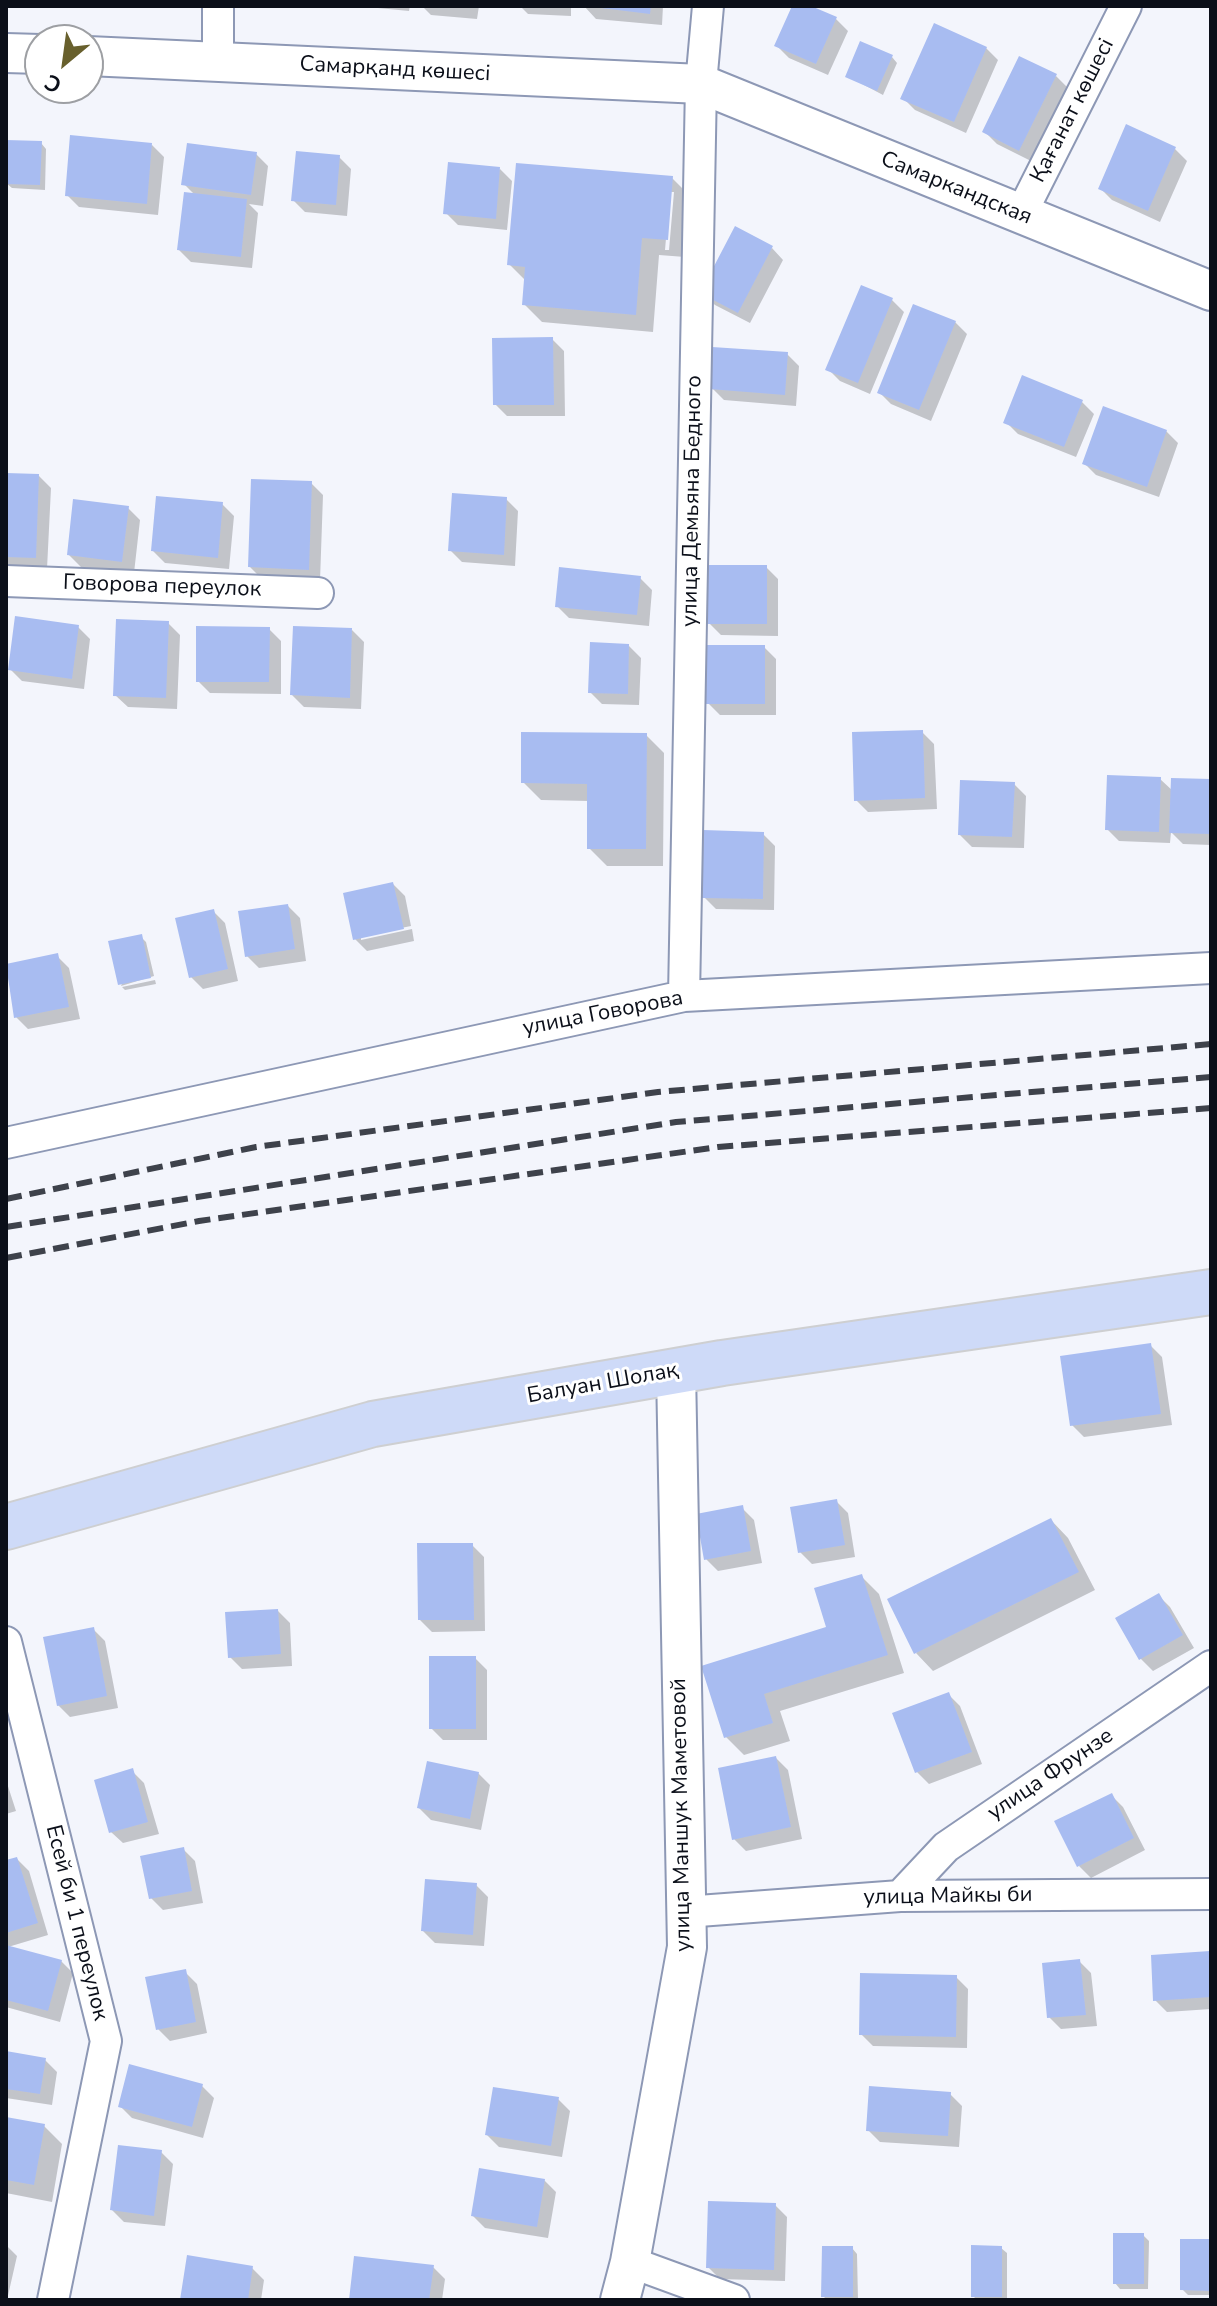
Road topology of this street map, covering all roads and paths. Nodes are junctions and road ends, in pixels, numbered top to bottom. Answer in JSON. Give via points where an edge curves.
{"nodes":[{"id":1,"x":218,"y":6,"type":"edge"},
{"id":2,"x":708,"y":6,"type":"edge"},
{"id":3,"x":1126,"y":6,"type":"edge"},
{"id":4,"x":104,"y":57,"type":"edge"},
{"id":5,"x":218,"y":62,"type":"junction"},
{"id":6,"x":701,"y":84,"type":"junction"},
{"id":7,"x":1020,"y":216,"type":"junction"},
{"id":8,"x":1211,"y":291,"type":"edge"},
{"id":9,"x":6,"y":581,"type":"edge"},
{"id":10,"x":318,"y":593,"type":"dead end"},
{"id":11,"x":1211,"y":968,"type":"edge"},
{"id":12,"x":684,"y":996,"type":"junction"},
{"id":13,"x":6,"y":1143,"type":"edge"},
{"id":14,"x":1211,"y":1292,"type":"edge"},
{"id":15,"x":676,"y":1371,"type":"junction"},
{"id":16,"x":6,"y":1527,"type":"edge"},
{"id":17,"x":6,"y":1642,"type":"edge"},
{"id":18,"x":1211,"y":1666,"type":"edge"},
{"id":19,"x":1211,"y":1894,"type":"edge"},
{"id":20,"x":900,"y":1896,"type":"junction"},
{"id":21,"x":685,"y":1912,"type":"junction"},
{"id":22,"x":630,"y":2262,"type":"junction"},
{"id":23,"x":53,"y":2300,"type":"edge"},
{"id":24,"x":620,"y":2300,"type":"edge"},
{"id":25,"x":734,"y":2300,"type":"edge"}],
"edges":[{"from":1,"to":5,"type":"street"},
{"from":2,"to":6,"type":"street","name":"улица Демьяна Бедного"},
{"from":3,"to":7,"type":"street","name":"Қағанат көшесі"},
{"from":4,"to":5,"type":"street","name":"Самарқанд көшесі"},
{"from":5,"to":6,"type":"street","name":"Самарқанд көшесі"},
{"from":6,"to":7,"type":"street","name":"Самаркандская"},
{"from":6,"to":12,"type":"street","name":"улица Демьяна Бедного"},
{"from":7,"to":8,"type":"street","name":"Самаркандская"},
{"from":9,"to":10,"type":"street","name":"Говорова переулок"},
{"from":11,"to":12,"type":"street","name":"улица Говорова"},
{"from":12,"to":13,"type":"street","name":"улица Говорова"},
{"from":14,"to":15,"type":"main road","name":"Балуан Шолақ"},
{"from":15,"to":16,"type":"main road","name":"Балуан Шолақ","via":[[373,1424]]},
{"from":15,"to":21,"type":"street","name":"улица Маншук Маметовой"},
{"from":17,"to":23,"type":"street","name":"Есей би 1 переулок","via":[[106,2041]]},
{"from":18,"to":20,"type":"street","name":"улица Фрунзе","via":[[946,1847]]},
{"from":19,"to":20,"type":"street","name":"улица Майкы би"},
{"from":20,"to":21,"type":"street","name":"улица Майкы би"},
{"from":21,"to":22,"type":"street","name":"улица Маншук Маметовой","via":[[687,1947]]},
{"from":22,"to":24,"type":"street","name":"улица Маншук Маметовой"},
{"from":22,"to":25,"type":"street"}]}
